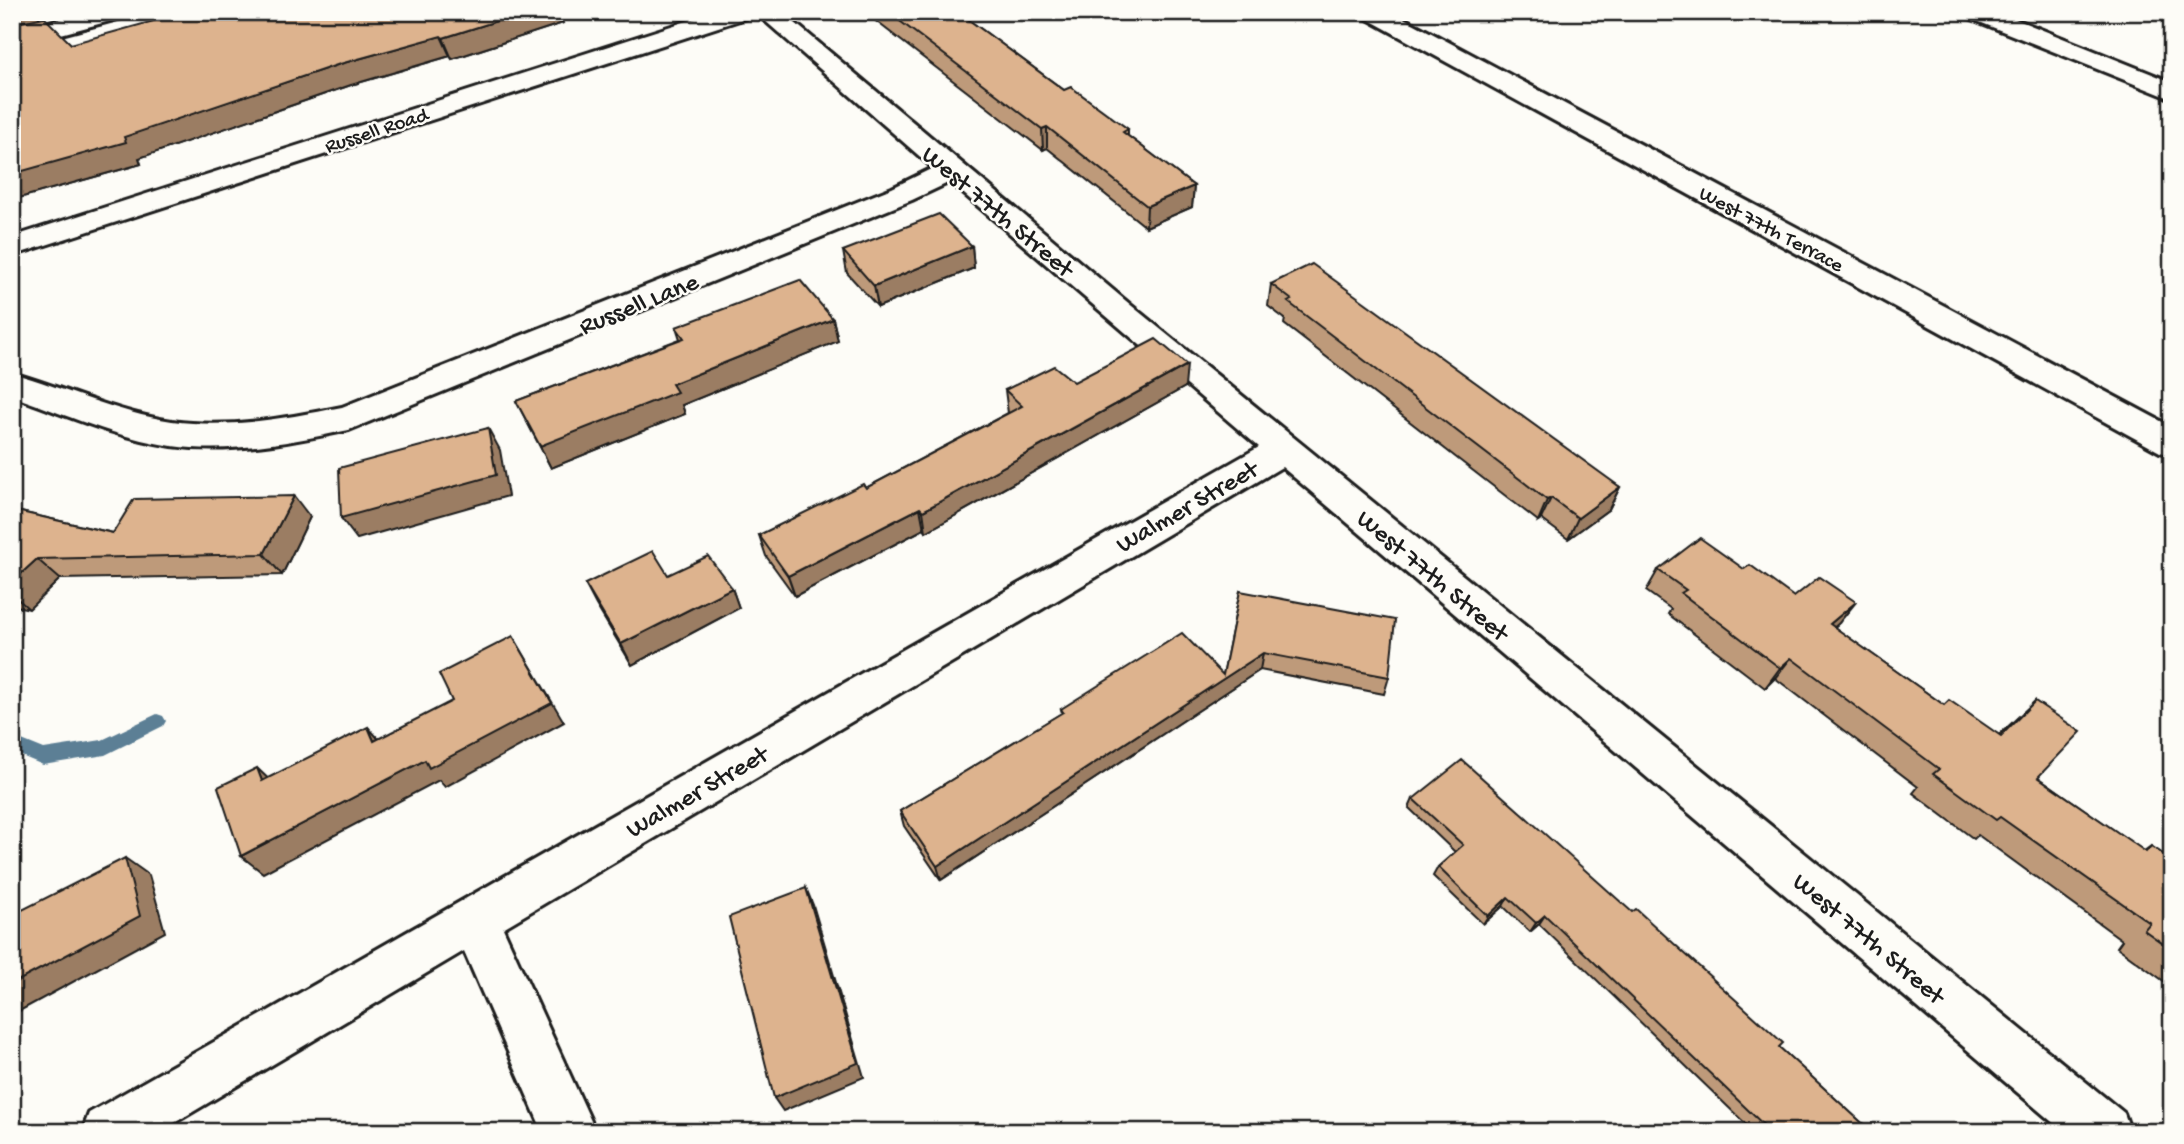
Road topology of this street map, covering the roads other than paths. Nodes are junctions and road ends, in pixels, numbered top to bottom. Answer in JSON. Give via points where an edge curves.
{"nodes":[{"id":1,"x":117,"y":12,"type":"edge"},
{"id":2,"x":740,"y":12,"type":"edge"},
{"id":3,"x":768,"y":12,"type":"edge"},
{"id":4,"x":1373,"y":12,"type":"edge"},
{"id":5,"x":1976,"y":12,"type":"edge"},
{"id":6,"x":12,"y":40,"type":"edge"},
{"id":7,"x":2172,"y":91,"type":"edge"},
{"id":8,"x":952,"y":170,"type":"junction"},
{"id":9,"x":12,"y":247,"type":"edge"},
{"id":10,"x":12,"y":384,"type":"edge"},
{"id":11,"x":2172,"y":443,"type":"edge"},
{"id":12,"x":1284,"y":449,"type":"junction"},
{"id":13,"x":474,"y":919,"type":"junction"},
{"id":14,"x":108,"y":1132,"type":"edge"},
{"id":15,"x":570,"y":1132,"type":"edge"},
{"id":16,"x":2105,"y":1132,"type":"edge"}],
"edges":[{"from":1,"to":6,"type":"street"},
{"from":2,"to":9,"type":"street","name":"Russell Road"},
{"from":3,"to":8,"type":"street","name":"West 77th Street"},
{"from":4,"to":11,"type":"street","name":"West 77th Terrace"},
{"from":5,"to":7,"type":"street"},
{"from":8,"to":10,"type":"street","name":"Russell Lane","via":[[349,418],[281,432],[204,436],[148,429]]},
{"from":8,"to":12,"type":"street","name":"West 77th Street"},
{"from":12,"to":13,"type":"street","name":"Walmer Street"},
{"from":12,"to":16,"type":"street","name":"West 77th Street"},
{"from":13,"to":14,"type":"street","name":"Walmer Street"},
{"from":13,"to":15,"type":"street"}]}
